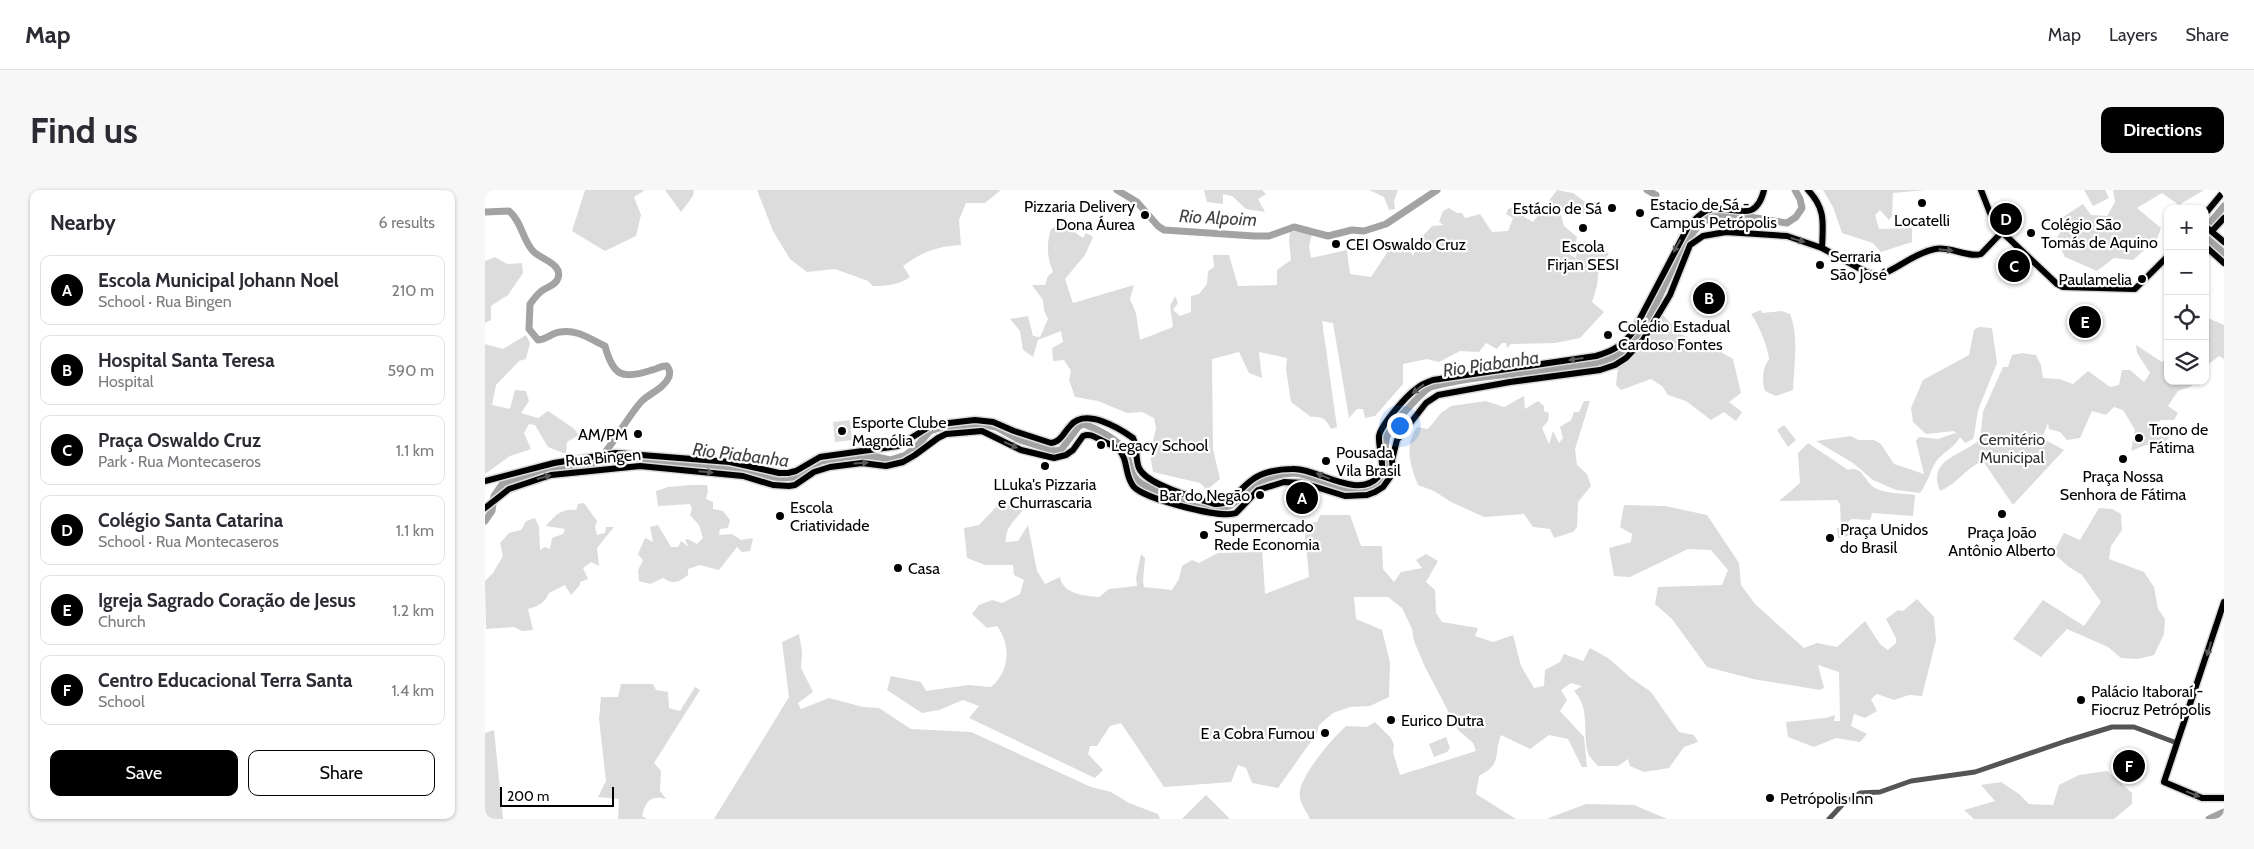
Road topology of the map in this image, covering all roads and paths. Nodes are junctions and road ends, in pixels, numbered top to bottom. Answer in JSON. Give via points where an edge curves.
{"nodes":[{"id":1,"x":1764,"y":190,"type":"edge"},
{"id":2,"x":1808,"y":190,"type":"edge"},
{"id":3,"x":1981,"y":190,"type":"edge"},
{"id":4,"x":2224,"y":191,"type":"edge"},
{"id":5,"x":2209,"y":209,"type":"edge"},
{"id":6,"x":2224,"y":218,"type":"edge"},
{"id":7,"x":2209,"y":229,"type":"edge"},
{"id":8,"x":2212,"y":231,"type":"junction"},
{"id":9,"x":2002,"y":232,"type":"junction"},
{"id":10,"x":2224,"y":242,"type":"edge"},
{"id":11,"x":1822,"y":248,"type":"junction"},
{"id":12,"x":2209,"y":250,"type":"edge"},
{"id":13,"x":2164,"y":260,"type":"edge"},
{"id":14,"x":2224,"y":263,"type":"edge"},
{"id":15,"x":664,"y":456,"type":"junction"},
{"id":16,"x":1392,"y":460,"type":"junction"},
{"id":17,"x":1381,"y":462,"type":"junction"},
{"id":18,"x":664,"y":468,"type":"junction"},
{"id":19,"x":1139,"y":468,"type":"junction"},
{"id":20,"x":1126,"y":469,"type":"junction"},
{"id":21,"x":485,"y":481,"type":"edge"},
{"id":22,"x":487,"y":506,"type":"edge"},
{"id":23,"x":2224,"y":602,"type":"edge"},
{"id":24,"x":2177,"y":743,"type":"junction"},
{"id":25,"x":2224,"y":798,"type":"edge"},
{"id":26,"x":1829,"y":819,"type":"edge"}],
"edges":[{"from":1,"to":17,"type":"main road","one_way":true,"via":[[1757,207],[1751,211],[1708,210],[1689,225],[1625,343],[1596,356],[1479,372],[1424,384],[1415,389],[1381,431]]},
{"from":2,"to":11,"type":"main road","via":[[1820,207]]},
{"from":3,"to":9,"type":"main road"},
{"from":4,"to":5,"type":"main road"},
{"from":6,"to":8,"type":"main road"},
{"from":7,"to":8,"type":"main road"},
{"from":8,"to":10,"type":"main road"},
{"from":11,"to":9,"type":"main road","one_way":true,"via":[[1878,276],[1934,249],[1976,256]]},
{"from":9,"to":13,"type":"main road","via":[[2063,287],[2135,289]]},
{"from":16,"to":11,"type":"main road","name":"Rua Bingen","one_way":true,"via":[[1397,440],[1426,404],[1438,396],[1600,370],[1626,358],[1643,340],[1664,306],[1690,245],[1698,238],[1715,232],[1769,234]]},
{"from":12,"to":14,"type":"main road"},
{"from":15,"to":18,"type":"main road"},
{"from":15,"to":19,"type":"main road","name":"Rua Bingen","via":[[730,462],[788,473],[820,457],[898,446],[932,425],[986,420],[1051,443],[1057,442],[1075,421],[1086,418],[1133,438]]},
{"from":15,"to":21,"type":"main road","name":"Rua Bingen","via":[[603,455],[554,463]]},
{"from":16,"to":17,"type":"main road"},
{"from":16,"to":20,"type":"main road","name":"Rua Bingen","via":[[1393,473],[1375,492],[1345,496],[1303,483],[1284,482],[1259,490],[1236,513],[1227,515],[1147,495],[1135,489]]},
{"from":17,"to":19,"type":"main road","one_way":true,"via":[[1377,478],[1362,484],[1341,483],[1298,468],[1262,474],[1220,504],[1151,480]]},
{"from":18,"to":20,"type":"main road","name":"Rua Bingen","one_way":true,"via":[[736,475],[789,486],[829,467],[893,464],[915,455],[941,435],[982,431],[1021,450],[1054,458],[1066,456],[1083,436],[1090,434],[1119,451]]},
{"from":22,"to":18,"type":"main road","name":"Rua Bingen","one_way":true,"via":[[527,481],[551,475],[631,466]]},
{"from":19,"to":20,"type":"main road"},
{"from":23,"to":24,"type":"main road","one_way":true},
{"from":24,"to":25,"type":"main road","one_way":true,"via":[[2164,782],[2202,798]]},
{"from":24,"to":26,"type":"street","via":[[2134,727],[2112,727],[1975,772],[1911,781],[1880,792],[1860,793]]}]}
